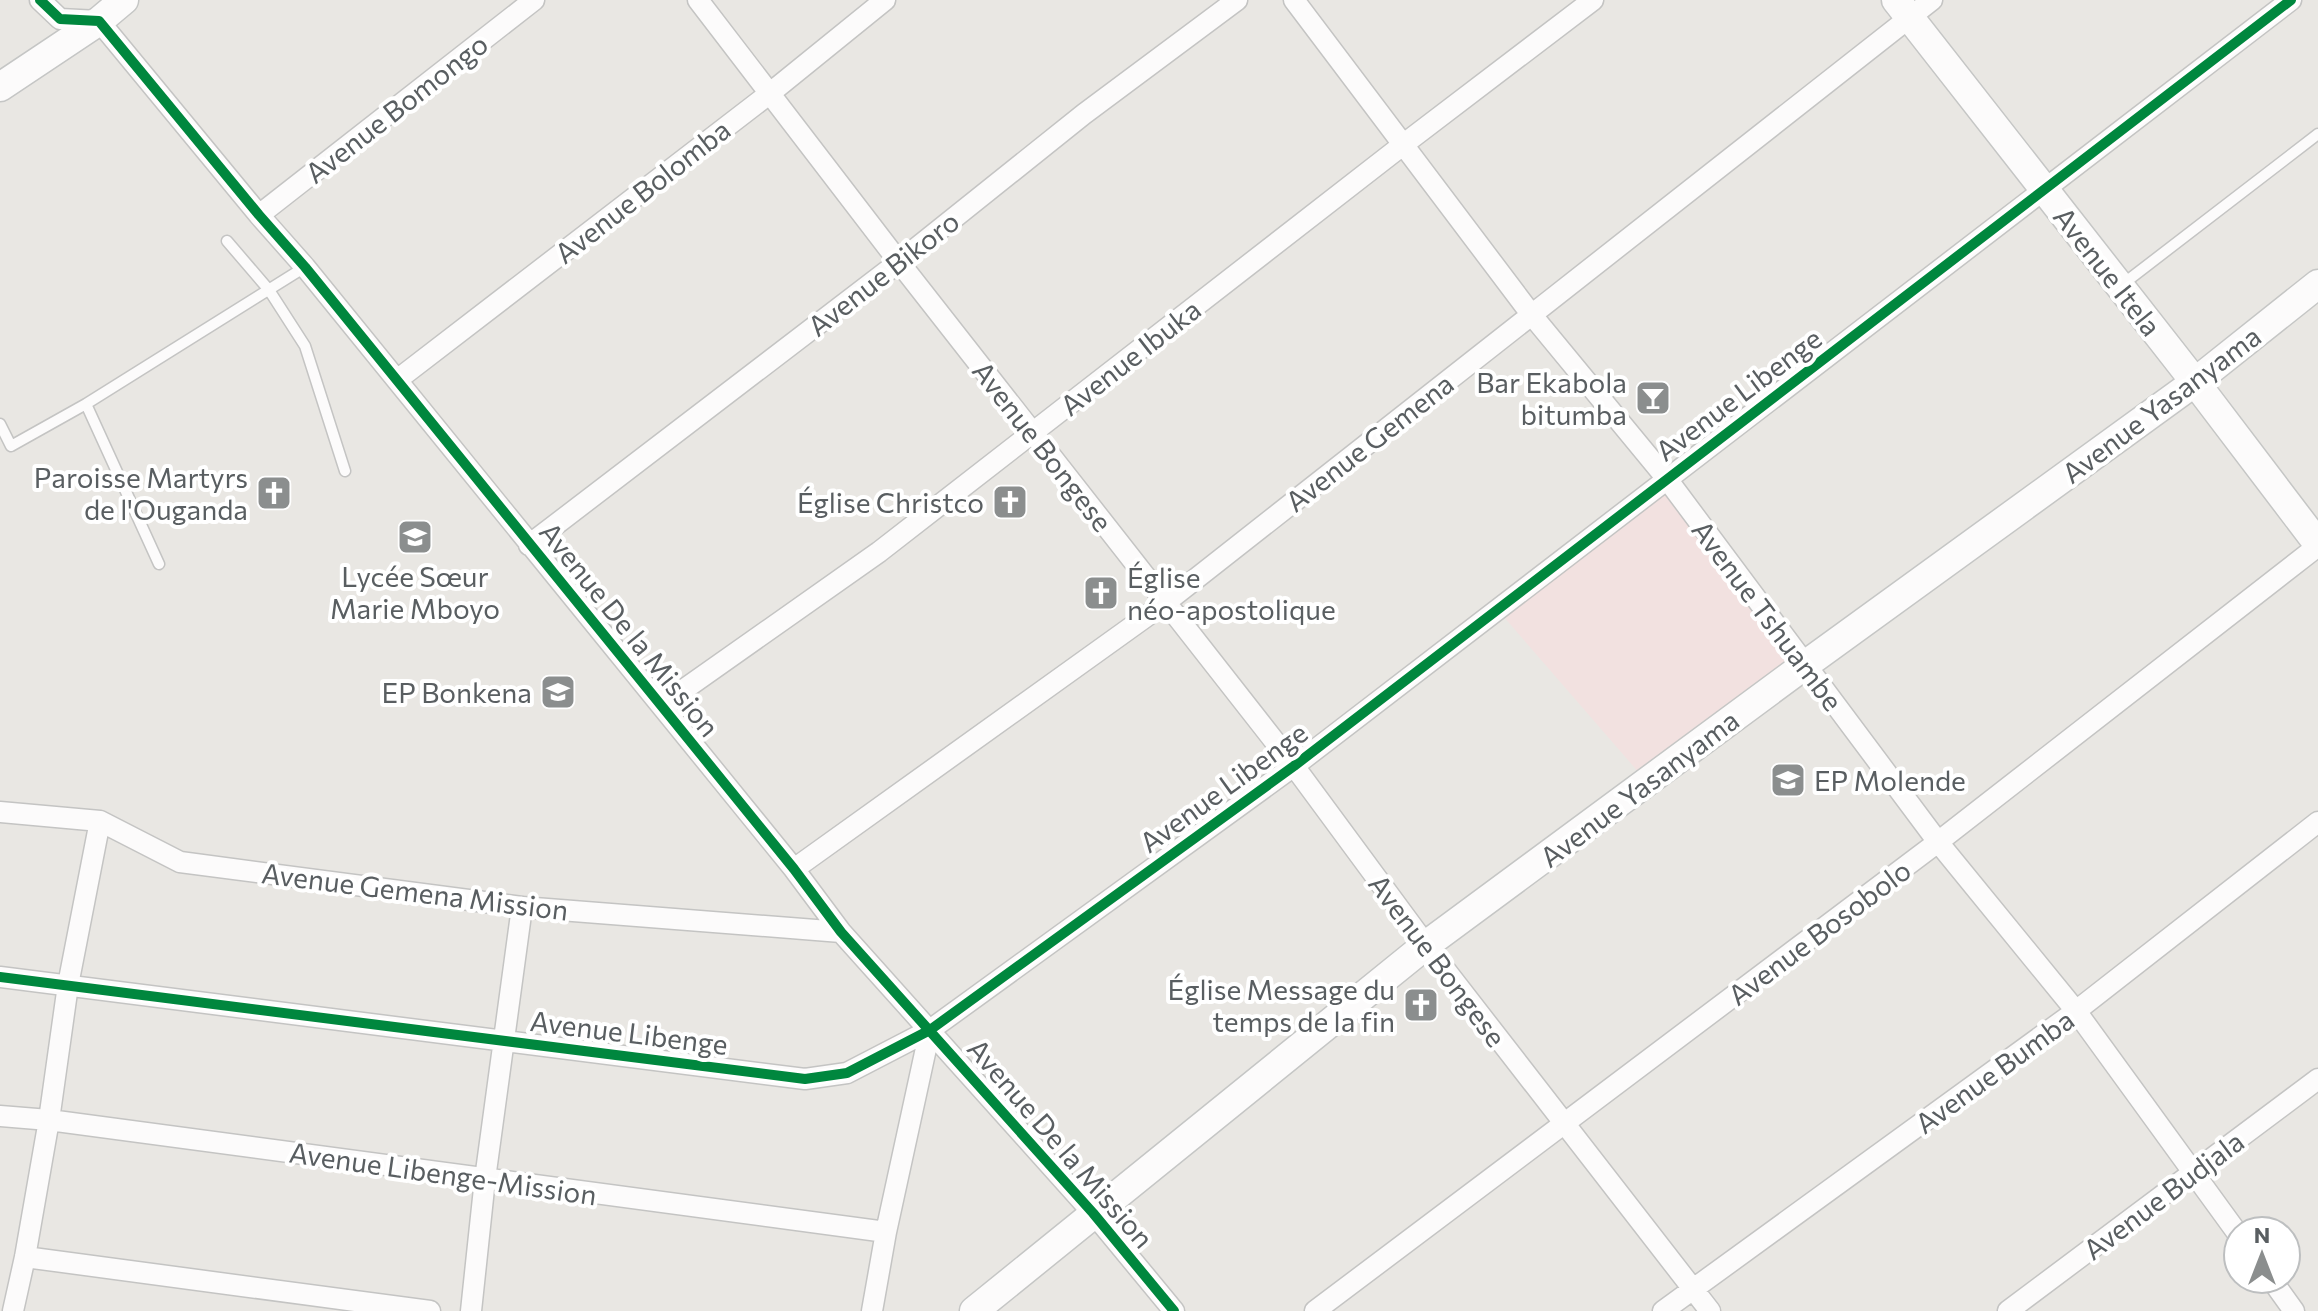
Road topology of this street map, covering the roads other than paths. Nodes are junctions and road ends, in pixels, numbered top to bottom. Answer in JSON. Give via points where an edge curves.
{"nodes":[{"id":1,"x":40,"y":0,"type":"edge"},
{"id":2,"x":124,"y":0,"type":"edge"},
{"id":3,"x":534,"y":0,"type":"edge"},
{"id":4,"x":698,"y":0,"type":"edge"},
{"id":5,"x":885,"y":0,"type":"edge"},
{"id":6,"x":1237,"y":0,"type":"edge"},
{"id":7,"x":1294,"y":0,"type":"edge"},
{"id":8,"x":1593,"y":0,"type":"edge"},
{"id":9,"x":1932,"y":0,"type":"edge"},
{"id":10,"x":2291,"y":0,"type":"edge"},
{"id":11,"x":1903,"y":9,"type":"edge"},
{"id":12,"x":99,"y":21,"type":"junction"},
{"id":13,"x":0,"y":87,"type":"edge"},
{"id":14,"x":769,"y":94,"type":"junction"},
{"id":15,"x":2318,"y":134,"type":"edge"},
{"id":16,"x":1404,"y":144,"type":"junction"},
{"id":17,"x":2045,"y":190,"type":"junction"},
{"id":18,"x":259,"y":215,"type":"junction"},
{"id":19,"x":227,"y":241,"type":"dead end"},
{"id":20,"x":899,"y":262,"type":"junction"},
{"id":21,"x":305,"y":267,"type":"junction"},
{"id":22,"x":2318,"y":284,"type":"edge"},
{"id":23,"x":2120,"y":286,"type":"junction"},
{"id":24,"x":269,"y":290,"type":"junction"},
{"id":25,"x":1531,"y":314,"type":"junction"},
{"id":26,"x":397,"y":380,"type":"junction"},
{"id":27,"x":2195,"y":382,"type":"junction"},
{"id":28,"x":86,"y":404,"type":"junction"},
{"id":29,"x":0,"y":424,"type":"edge"},
{"id":30,"x":1033,"y":432,"type":"junction"},
{"id":31,"x":345,"y":471,"type":"dead end"},
{"id":32,"x":1667,"y":479,"type":"junction"},
{"id":33,"x":529,"y":545,"type":"junction"},
{"id":34,"x":2318,"y":545,"type":"edge"},
{"id":35,"x":159,"y":564,"type":"dead end"},
{"id":36,"x":1165,"y":603,"type":"junction"},
{"id":37,"x":1805,"y":665,"type":"junction"},
{"id":38,"x":662,"y":705,"type":"junction"},
{"id":39,"x":1294,"y":766,"type":"junction"},
{"id":40,"x":0,"y":812,"type":"edge"},
{"id":41,"x":100,"y":821,"type":"junction"},
{"id":42,"x":2318,"y":822,"type":"edge"},
{"id":43,"x":1938,"y":842,"type":"junction"},
{"id":44,"x":794,"y":869,"type":"junction"},
{"id":45,"x":522,"y":907,"type":"junction"},
{"id":46,"x":841,"y":932,"type":"junction"},
{"id":47,"x":1426,"y":945,"type":"junction"},
{"id":48,"x":0,"y":977,"type":"edge"},
{"id":49,"x":68,"y":985,"type":"junction"},
{"id":50,"x":2076,"y":1011,"type":"junction"},
{"id":51,"x":930,"y":1030,"type":"junction"},
{"id":52,"x":503,"y":1040,"type":"junction"},
{"id":53,"x":2318,"y":1079,"type":"edge"},
{"id":54,"x":0,"y":1116,"type":"edge"},
{"id":55,"x":49,"y":1120,"type":"junction"},
{"id":56,"x":1564,"y":1125,"type":"junction"},
{"id":57,"x":2193,"y":1173,"type":"junction"},
{"id":58,"x":485,"y":1179,"type":"junction"},
{"id":59,"x":1093,"y":1213,"type":"junction"},
{"id":60,"x":2224,"y":1215,"type":"edge"},
{"id":61,"x":886,"y":1232,"type":"junction"},
{"id":62,"x":25,"y":1257,"type":"junction"},
{"id":63,"x":1693,"y":1289,"type":"junction"},
{"id":64,"x":13,"y":1311,"type":"edge"},
{"id":65,"x":430,"y":1311,"type":"edge"},
{"id":66,"x":471,"y":1311,"type":"edge"},
{"id":67,"x":872,"y":1311,"type":"edge"},
{"id":68,"x":974,"y":1311,"type":"edge"},
{"id":69,"x":1174,"y":1311,"type":"edge"},
{"id":70,"x":1315,"y":1311,"type":"edge"},
{"id":71,"x":1663,"y":1311,"type":"edge"},
{"id":72,"x":1710,"y":1311,"type":"edge"},
{"id":73,"x":2008,"y":1311,"type":"edge"}],
"edges":[{"from":1,"to":12,"type":"street","via":[[60,19]]},
{"from":2,"to":12,"type":"street"},
{"from":3,"to":18,"type":"street","name":"Avenue Bomongo"},
{"from":4,"to":14,"type":"street","name":"Avenue Bongese"},
{"from":5,"to":14,"type":"street","name":"Avenue Bolomba"},
{"from":6,"to":20,"type":"street","name":"Avenue Bikoro"},
{"from":7,"to":16,"type":"street","name":"Avenue Tshuambe"},
{"from":8,"to":16,"type":"street","name":"Avenue Ibuka"},
{"from":9,"to":11,"type":"street","name":"Avenue Gemena"},
{"from":10,"to":17,"type":"street","name":"Avenue Libenge"},
{"from":11,"to":17,"type":"street","name":"Avenue Itela"},
{"from":11,"to":25,"type":"street","name":"Avenue Gemena"},
{"from":12,"to":13,"type":"street"},
{"from":12,"to":18,"type":"street","name":"Avenue De la Mission"},
{"from":14,"to":20,"type":"street","name":"Avenue Bongese"},
{"from":14,"to":26,"type":"street","name":"Avenue Bolomba"},
{"from":15,"to":23,"type":"lane"},
{"from":16,"to":25,"type":"street","name":"Avenue Tshuambe"},
{"from":16,"to":30,"type":"street","name":"Avenue Ibuka"},
{"from":17,"to":23,"type":"street","name":"Avenue Itela"},
{"from":17,"to":32,"type":"street","name":"Avenue Libenge"},
{"from":18,"to":21,"type":"street","name":"Avenue De la Mission"},
{"from":19,"to":24,"type":"lane"},
{"from":20,"to":30,"type":"street","name":"Avenue Bongese"},
{"from":20,"to":33,"type":"street","name":"Avenue Bikoro"},
{"from":21,"to":24,"type":"lane"},
{"from":21,"to":26,"type":"street","name":"Avenue De la Mission"},
{"from":22,"to":27,"type":"street","name":"Avenue Yasanyama"},
{"from":23,"to":27,"type":"street","name":"Avenue Itela"},
{"from":24,"to":28,"type":"lane"},
{"from":24,"to":31,"type":"lane","via":[[305,346]]},
{"from":25,"to":32,"type":"street","name":"Avenue Tshuambe"},
{"from":25,"to":36,"type":"street","name":"Avenue Gemena"},
{"from":26,"to":33,"type":"street","name":"Avenue De la Mission"},
{"from":27,"to":34,"type":"street","name":"Avenue Itela"},
{"from":27,"to":37,"type":"street","name":"Avenue Yasanyama"},
{"from":28,"to":29,"type":"lane","via":[[11,446]]},
{"from":28,"to":35,"type":"lane"},
{"from":30,"to":36,"type":"street","name":"Avenue Bongese"},
{"from":30,"to":38,"type":"street","name":"Avenue Ibuka","via":[[879,552]]},
{"from":32,"to":37,"type":"street","name":"Avenue Tshuambe"},
{"from":32,"to":39,"type":"street","name":"Avenue Libenge"},
{"from":33,"to":38,"type":"street","name":"Avenue De la Mission"},
{"from":34,"to":43,"type":"street","name":"Avenue Bosobolo"},
{"from":36,"to":39,"type":"street","name":"Avenue Bongese"},
{"from":36,"to":44,"type":"street","name":"Avenue Gemena"},
{"from":37,"to":43,"type":"street","name":"Avenue Tshuambe"},
{"from":37,"to":47,"type":"street","name":"Avenue Yasanyama"},
{"from":38,"to":44,"type":"street","name":"Avenue De la Mission"},
{"from":39,"to":47,"type":"street","name":"Avenue Bongese"},
{"from":39,"to":51,"type":"street","name":"Avenue Libenge"},
{"from":40,"to":41,"type":"street","name":"Avenue Gemena Mission"},
{"from":41,"to":45,"type":"street","name":"Avenue Gemena Mission","via":[[180,862]]},
{"from":41,"to":49,"type":"street"},
{"from":42,"to":50,"type":"street","name":"Avenue Bumba"},
{"from":43,"to":50,"type":"street","name":"Avenue Tshuambe"},
{"from":43,"to":56,"type":"street","name":"Avenue Bosobolo"},
{"from":44,"to":46,"type":"street","name":"Avenue De la Mission"},
{"from":45,"to":46,"type":"street","name":"Avenue Gemena Mission"},
{"from":45,"to":52,"type":"street"},
{"from":46,"to":51,"type":"street","name":"Avenue De la Mission"},
{"from":47,"to":56,"type":"street","name":"Avenue Bongese"},
{"from":47,"to":59,"type":"street","name":"Avenue Yasanyama"},
{"from":48,"to":49,"type":"street","name":"Avenue Libenge"},
{"from":49,"to":52,"type":"street","name":"Avenue Libenge"},
{"from":49,"to":55,"type":"street"},
{"from":50,"to":57,"type":"street","name":"Avenue Tshuambe"},
{"from":50,"to":63,"type":"street","name":"Avenue Bumba"},
{"from":51,"to":52,"type":"street","name":"Avenue Libenge","via":[[847,1073],[805,1079]]},
{"from":51,"to":59,"type":"street","name":"Avenue De la Mission"},
{"from":51,"to":61,"type":"street"},
{"from":52,"to":58,"type":"street"},
{"from":53,"to":57,"type":"street","name":"Avenue Budjala"},
{"from":54,"to":55,"type":"street","name":"Avenue Libenge-Mission"},
{"from":55,"to":58,"type":"street","name":"Avenue Libenge-Mission"},
{"from":55,"to":62,"type":"street"},
{"from":56,"to":63,"type":"street","name":"Avenue Bongese"},
{"from":56,"to":70,"type":"street","name":"Avenue Bosobolo"},
{"from":57,"to":60,"type":"street","name":"Avenue Tshuambe"},
{"from":57,"to":73,"type":"street","name":"Avenue Budjala"},
{"from":58,"to":61,"type":"street","name":"Avenue Libenge-Mission"},
{"from":58,"to":66,"type":"street"},
{"from":59,"to":68,"type":"street","name":"Avenue Yasanyama"},
{"from":59,"to":69,"type":"street","name":"Avenue De la Mission"},
{"from":61,"to":67,"type":"street"},
{"from":62,"to":64,"type":"street"},
{"from":62,"to":65,"type":"street"},
{"from":63,"to":71,"type":"street","name":"Avenue Bumba"},
{"from":63,"to":72,"type":"street","name":"Avenue Bongese"}]}
